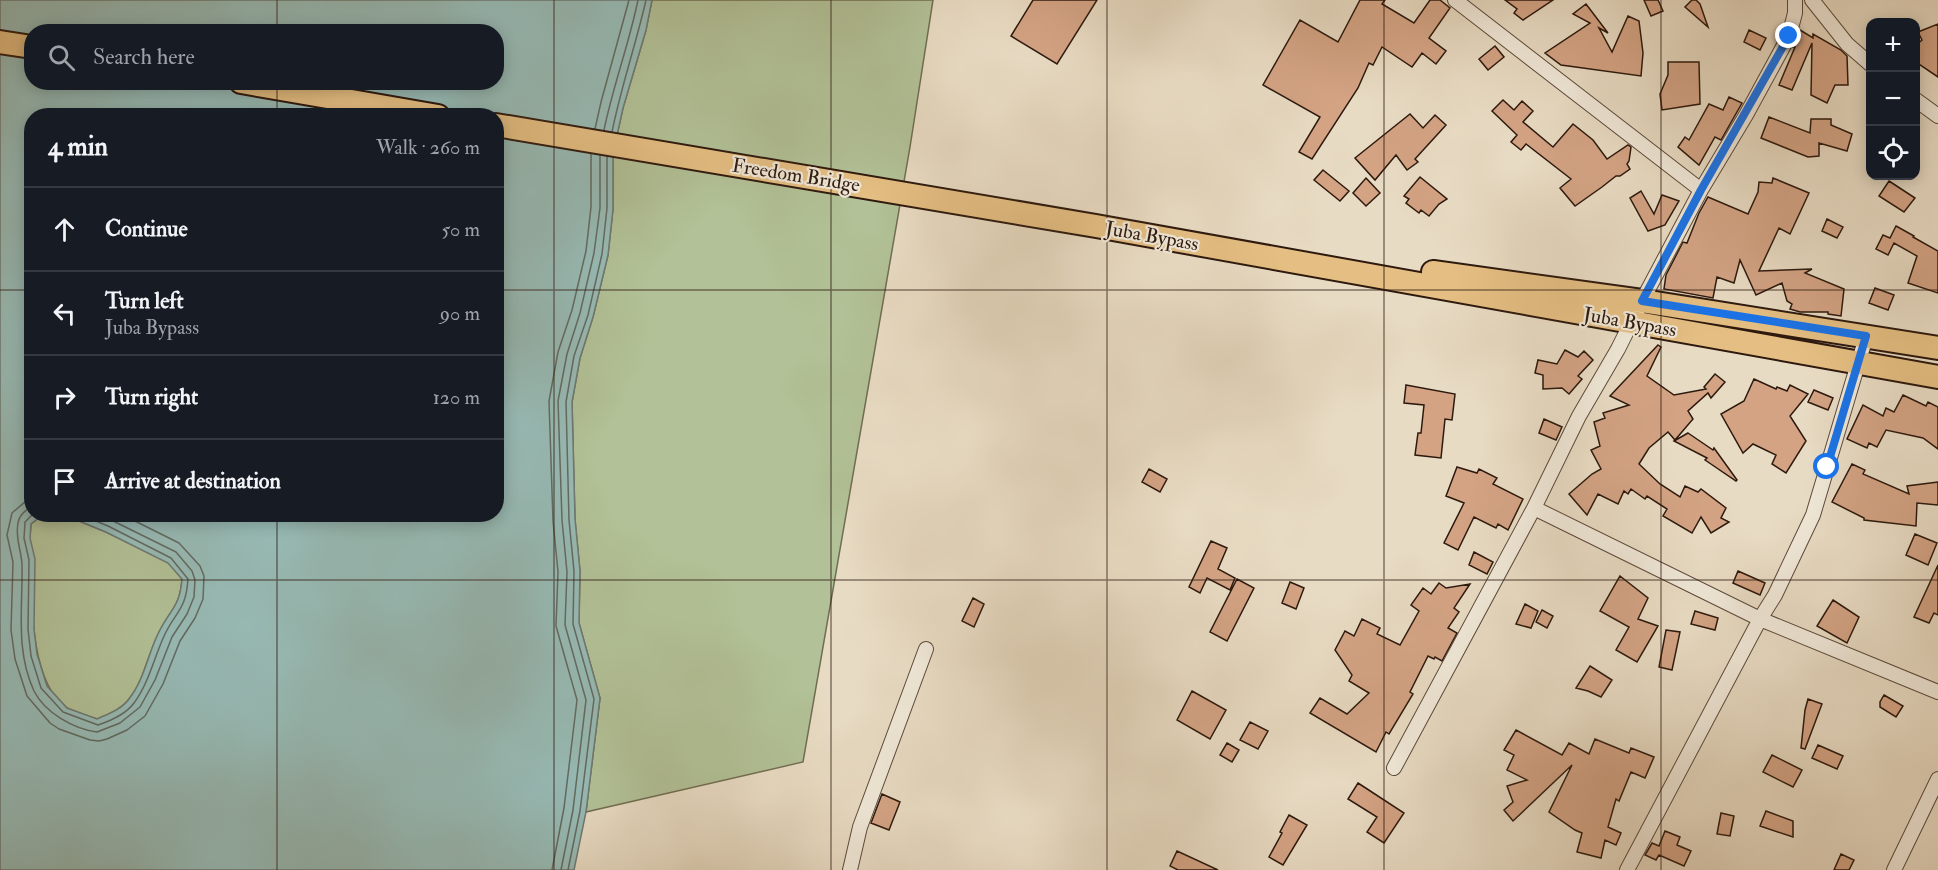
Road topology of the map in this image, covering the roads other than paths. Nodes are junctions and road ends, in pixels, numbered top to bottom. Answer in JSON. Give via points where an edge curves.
{"nodes":[{"id":1,"x":1455,"y":0,"type":"edge"},
{"id":2,"x":1795,"y":0,"type":"edge"},
{"id":3,"x":1812,"y":0,"type":"edge"},
{"id":4,"x":0,"y":42,"type":"edge"},
{"id":5,"x":24,"y":46,"type":"edge"},
{"id":6,"x":1866,"y":61,"type":"edge"},
{"id":7,"x":287,"y":90,"type":"edge"},
{"id":8,"x":1920,"y":103,"type":"edge"},
{"id":9,"x":392,"y":108,"type":"edge"},
{"id":10,"x":1938,"y":116,"type":"edge"},
{"id":11,"x":504,"y":126,"type":"edge"},
{"id":12,"x":1701,"y":190,"type":"junction"},
{"id":13,"x":1096,"y":226,"type":"junction"},
{"id":14,"x":1642,"y":301,"type":"junction"},
{"id":15,"x":1631,"y":322,"type":"junction"},
{"id":16,"x":1866,"y":336,"type":"junction"},
{"id":17,"x":1938,"y":348,"type":"edge"},
{"id":18,"x":1858,"y":363,"type":"junction"},
{"id":19,"x":1938,"y":378,"type":"edge"},
{"id":20,"x":1534,"y":508,"type":"junction"},
{"id":21,"x":1760,"y":619,"type":"junction"},
{"id":22,"x":926,"y":649,"type":"dead end"},
{"id":23,"x":1938,"y":692,"type":"edge"},
{"id":24,"x":1394,"y":768,"type":"dead end"},
{"id":25,"x":1938,"y":779,"type":"edge"},
{"id":26,"x":850,"y":870,"type":"edge"},
{"id":27,"x":1627,"y":870,"type":"edge"},
{"id":28,"x":1894,"y":870,"type":"edge"}],
"edges":[{"from":1,"to":12,"type":"street"},
{"from":2,"to":12,"type":"street","via":[[1789,36]]},
{"from":3,"to":6,"type":"street","via":[[1847,44]]},
{"from":4,"to":5,"type":"main road"},
{"from":7,"to":9,"type":"main road"},
{"from":8,"to":10,"type":"street"},
{"from":11,"to":13,"type":"main road","name":"Freedom Bridge"},
{"from":12,"to":14,"type":"street"},
{"from":13,"to":14,"type":"main road","name":"Juba Bypass"},
{"from":13,"to":15,"type":"main road","name":"Juba Bypass"},
{"from":14,"to":15,"type":"street"},
{"from":14,"to":16,"type":"main road","name":"Juba Bypass"},
{"from":15,"to":18,"type":"main road","name":"Juba Bypass"},
{"from":15,"to":20,"type":"street"},
{"from":16,"to":17,"type":"main road","name":"Juba Bypass"},
{"from":16,"to":18,"type":"street"},
{"from":18,"to":19,"type":"main road","name":"Juba Bypass"},
{"from":18,"to":21,"type":"street","via":[[1813,515]]},
{"from":20,"to":21,"type":"street"},
{"from":20,"to":24,"type":"street"},
{"from":21,"to":23,"type":"street"},
{"from":21,"to":27,"type":"street"},
{"from":22,"to":26,"type":"street","via":[[860,827]]},
{"from":25,"to":28,"type":"street"}]}
